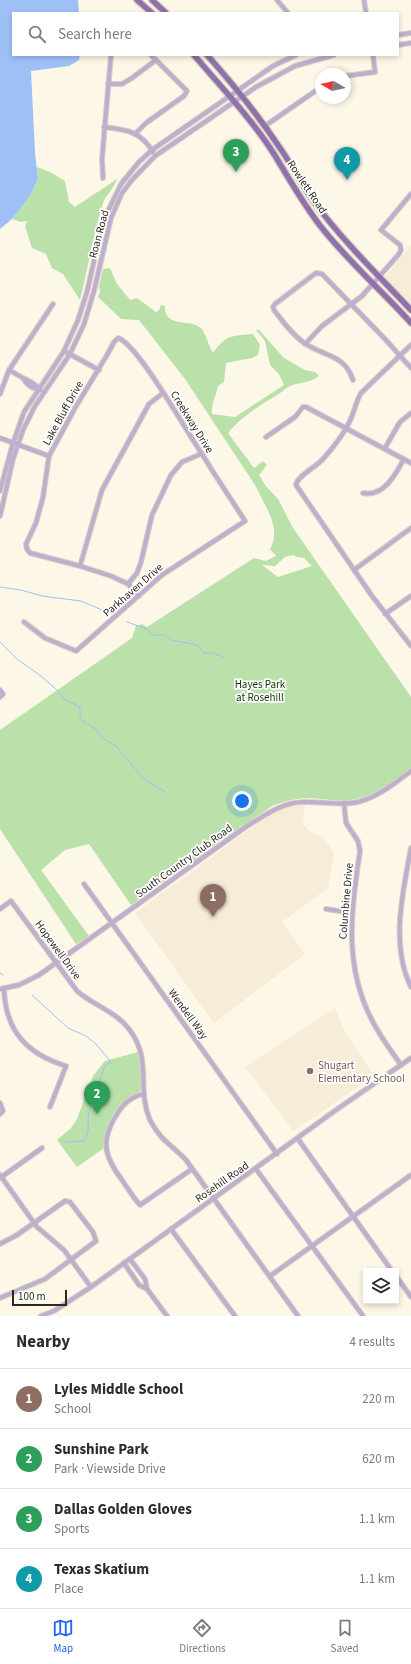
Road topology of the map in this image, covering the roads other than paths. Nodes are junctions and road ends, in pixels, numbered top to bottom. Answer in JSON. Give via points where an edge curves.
{"nodes":[{"id":1,"x":137,"y":0,"type":"edge"},
{"id":2,"x":152,"y":0,"type":"edge"},
{"id":3,"x":277,"y":0,"type":"edge"},
{"id":4,"x":364,"y":0,"type":"edge"},
{"id":5,"x":151,"y":12,"type":"edge"},
{"id":6,"x":165,"y":12,"type":"edge"},
{"id":7,"x":287,"y":12,"type":"edge"},
{"id":8,"x":366,"y":12,"type":"edge"},
{"id":9,"x":411,"y":33,"type":"edge"},
{"id":10,"x":399,"y":35,"type":"edge"},
{"id":11,"x":411,"y":43,"type":"edge"},
{"id":12,"x":399,"y":45,"type":"edge"},
{"id":13,"x":111,"y":56,"type":"edge"},
{"id":14,"x":152,"y":56,"type":"edge"},
{"id":15,"x":195,"y":56,"type":"edge"},
{"id":16,"x":208,"y":56,"type":"edge"},
{"id":17,"x":294,"y":56,"type":"edge"},
{"id":18,"x":323,"y":56,"type":"edge"},
{"id":19,"x":373,"y":56,"type":"edge"},
{"id":20,"x":312,"y":57,"type":"edge"},
{"id":21,"x":156,"y":60,"type":"junction"},
{"id":22,"x":351,"y":75,"type":"edge"},
{"id":23,"x":108,"y":84,"type":"junction"},
{"id":24,"x":238,"y":90,"type":"junction"},
{"id":25,"x":315,"y":91,"type":"edge"},
{"id":26,"x":230,"y":96,"type":"junction"},
{"id":27,"x":242,"y":97,"type":"junction"},
{"id":28,"x":234,"y":102,"type":"junction"},
{"id":29,"x":265,"y":126,"type":"junction"},
{"id":30,"x":104,"y":127,"type":"junction"},
{"id":31,"x":136,"y":133,"type":"junction"},
{"id":32,"x":258,"y":134,"type":"junction"},
{"id":33,"x":152,"y":150,"type":"junction"},
{"id":34,"x":155,"y":156,"type":"junction"},
{"id":35,"x":104,"y":178,"type":"dead end"},
{"id":36,"x":411,"y":194,"type":"edge"},
{"id":37,"x":328,"y":220,"type":"junction"},
{"id":38,"x":321,"y":226,"type":"junction"},
{"id":39,"x":101,"y":233,"type":"junction"},
{"id":40,"x":106,"y":234,"type":"junction"},
{"id":41,"x":380,"y":277,"type":"junction"},
{"id":42,"x":373,"y":285,"type":"junction"},
{"id":43,"x":53,"y":304,"type":"dead end"},
{"id":44,"x":352,"y":305,"type":"junction"},
{"id":45,"x":411,"y":310,"type":"edge"},
{"id":46,"x":411,"y":323,"type":"edge"},
{"id":47,"x":118,"y":338,"type":"joint"},
{"id":48,"x":305,"y":344,"type":"junction"},
{"id":49,"x":411,"y":345,"type":"edge"},
{"id":50,"x":64,"y":351,"type":"junction"},
{"id":51,"x":70,"y":354,"type":"junction"},
{"id":52,"x":400,"y":355,"type":"junction"},
{"id":53,"x":411,"y":368,"type":"edge"},
{"id":54,"x":9,"y":370,"type":"junction"},
{"id":55,"x":99,"y":370,"type":"junction"},
{"id":56,"x":353,"y":380,"type":"dead end"},
{"id":57,"x":39,"y":389,"type":"junction"},
{"id":58,"x":44,"y":393,"type":"junction"},
{"id":59,"x":163,"y":393,"type":"junction"},
{"id":60,"x":0,"y":394,"type":"edge"},
{"id":61,"x":411,"y":413,"type":"edge"},
{"id":62,"x":346,"y":427,"type":"junction"},
{"id":63,"x":266,"y":437,"type":"dead end"},
{"id":64,"x":0,"y":438,"type":"edge"},
{"id":65,"x":15,"y":444,"type":"junction"},
{"id":66,"x":385,"y":448,"type":"junction"},
{"id":67,"x":201,"y":454,"type":"junction"},
{"id":68,"x":49,"y":456,"type":"junction"},
{"id":69,"x":404,"y":459,"type":"junction"},
{"id":70,"x":411,"y":463,"type":"edge"},
{"id":71,"x":0,"y":491,"type":"edge"},
{"id":72,"x":363,"y":493,"type":"dead end"},
{"id":73,"x":0,"y":516,"type":"edge"},
{"id":74,"x":245,"y":521,"type":"joint"},
{"id":75,"x":411,"y":528,"type":"edge"},
{"id":76,"x":80,"y":566,"type":"junction"},
{"id":77,"x":354,"y":570,"type":"junction"},
{"id":78,"x":128,"y":584,"type":"junction"},
{"id":79,"x":139,"y":596,"type":"junction"},
{"id":80,"x":411,"y":596,"type":"edge"},
{"id":81,"x":385,"y":614,"type":"junction"},
{"id":82,"x":24,"y":622,"type":"dead end"},
{"id":83,"x":411,"y":646,"type":"edge"},
{"id":84,"x":0,"y":690,"type":"edge"},
{"id":85,"x":2,"y":696,"type":"edge"},
{"id":86,"x":411,"y":771,"type":"edge"},
{"id":87,"x":344,"y":803,"type":"junction"},
{"id":88,"x":411,"y":848,"type":"edge"},
{"id":89,"x":84,"y":884,"type":"dead end"},
{"id":90,"x":0,"y":909,"type":"edge"},
{"id":91,"x":326,"y":909,"type":"dead end"},
{"id":92,"x":352,"y":913,"type":"junction"},
{"id":93,"x":112,"y":922,"type":"junction"},
{"id":94,"x":56,"y":963,"type":"junction"},
{"id":95,"x":411,"y":987,"type":"edge"},
{"id":96,"x":2,"y":988,"type":"edge"},
{"id":97,"x":411,"y":1058,"type":"edge"},
{"id":98,"x":401,"y":1066,"type":"junction"},
{"id":99,"x":144,"y":1094,"type":"junction"},
{"id":100,"x":0,"y":1103,"type":"edge"},
{"id":101,"x":50,"y":1108,"type":"dead end"},
{"id":102,"x":2,"y":1113,"type":"edge"},
{"id":103,"x":298,"y":1139,"type":"junction"},
{"id":104,"x":42,"y":1148,"type":"dead end"},
{"id":105,"x":277,"y":1154,"type":"junction"},
{"id":106,"x":192,"y":1169,"type":"junction"},
{"id":107,"x":256,"y":1169,"type":"junction"},
{"id":108,"x":411,"y":1175,"type":"edge"},
{"id":109,"x":1,"y":1176,"type":"edge"},
{"id":110,"x":214,"y":1199,"type":"junction"},
{"id":111,"x":353,"y":1217,"type":"junction"},
{"id":112,"x":34,"y":1223,"type":"junction"},
{"id":113,"x":172,"y":1228,"type":"junction"},
{"id":114,"x":0,"y":1244,"type":"edge"},
{"id":115,"x":312,"y":1246,"type":"junction"},
{"id":116,"x":72,"y":1259,"type":"junction"},
{"id":117,"x":130,"y":1259,"type":"junction"},
{"id":118,"x":124,"y":1263,"type":"junction"},
{"id":119,"x":390,"y":1268,"type":"edge"},
{"id":120,"x":270,"y":1276,"type":"junction"},
{"id":121,"x":399,"y":1280,"type":"edge"},
{"id":122,"x":91,"y":1287,"type":"junction"},
{"id":123,"x":147,"y":1289,"type":"junction"},
{"id":124,"x":411,"y":1297,"type":"edge"},
{"id":125,"x":0,"y":1298,"type":"edge"},
{"id":126,"x":41,"y":1316,"type":"edge"},
{"id":127,"x":167,"y":1316,"type":"edge"},
{"id":128,"x":235,"y":1316,"type":"edge"},
{"id":129,"x":298,"y":1316,"type":"edge"},
{"id":130,"x":363,"y":1316,"type":"edge"}],
"edges":[{"from":1,"to":5,"type":"main road"},
{"from":2,"to":6,"type":"main road"},
{"from":3,"to":7,"type":"street"},
{"from":4,"to":8,"type":"street"},
{"from":9,"to":10,"type":"street"},
{"from":11,"to":12,"type":"street"},
{"from":13,"to":23,"type":"street"},
{"from":14,"to":21,"type":"street"},
{"from":15,"to":26,"type":"main road","name":"Rowlett Road"},
{"from":16,"to":24,"type":"main road","name":"Rowlett Road"},
{"from":17,"to":24,"type":"street","name":"Roan Road","via":[[273,66]]},
{"from":18,"to":20,"type":"street","name":"Roan Road"},
{"from":19,"to":22,"type":"street","via":[[375,72]]},
{"from":20,"to":27,"type":"street","name":"Roan Road"},
{"from":21,"to":23,"type":"street","via":[[122,84]]},
{"from":21,"to":31,"type":"street","via":[[187,91]]},
{"from":23,"to":30,"type":"street"},
{"from":24,"to":26,"type":"street","name":"Roan Road"},
{"from":24,"to":27,"type":"main road","name":"Rowlett Road"},
{"from":25,"to":29,"type":"street"},
{"from":26,"to":28,"type":"main road","name":"Rowlett Road"},
{"from":26,"to":33,"type":"street","name":"Roan Road"},
{"from":27,"to":28,"type":"street","name":"Roan Road"},
{"from":27,"to":29,"type":"main road","name":"Rowlett Road"},
{"from":28,"to":32,"type":"main road","name":"Rowlett Road"},
{"from":28,"to":34,"type":"street","name":"Roan Road"},
{"from":29,"to":32,"type":"main road"},
{"from":29,"to":37,"type":"main road","name":"Rowlett Road","via":[[302,185]]},
{"from":30,"to":31,"type":"street"},
{"from":30,"to":35,"type":"street"},
{"from":31,"to":33,"type":"street"},
{"from":32,"to":38,"type":"main road","name":"Rowlett Road"},
{"from":33,"to":34,"type":"street"},
{"from":33,"to":39,"type":"street","name":"Roan Road","via":[[121,184]]},
{"from":34,"to":40,"type":"street","name":"Roan Road","via":[[122,193]]},
{"from":36,"to":41,"type":"street","via":[[381,230],[400,244],[401,250]]},
{"from":37,"to":38,"type":"main road"},
{"from":37,"to":41,"type":"main road","name":"Rowlett Road","via":[[349,246]]},
{"from":38,"to":42,"type":"main road","name":"Rowlett Road"},
{"from":39,"to":40,"type":"street"},
{"from":39,"to":50,"type":"street","name":"Roan Road","via":[[87,292]]},
{"from":40,"to":51,"type":"street","name":"Roan Road","via":[[90,306]]},
{"from":41,"to":42,"type":"street"},
{"from":41,"to":45,"type":"main road","name":"Rowlett Road"},
{"from":42,"to":44,"type":"street"},
{"from":42,"to":46,"type":"main road","name":"Rowlett Road"},
{"from":43,"to":54,"type":"street"},
{"from":44,"to":48,"type":"street","via":[[322,326]]},
{"from":44,"to":48,"type":"street","via":[[319,273],[275,304],[273,307],[282,321]]},
{"from":44,"to":52,"type":"street"},
{"from":47,"to":55,"type":"street","name":"Lake Bluff Drive"},
{"from":47,"to":59,"type":"street","name":"Creekway Drive","via":[[123,339],[132,349]]},
{"from":48,"to":56,"type":"street","via":[[340,360],[349,370]]},
{"from":49,"to":52,"type":"street"},
{"from":50,"to":51,"type":"street"},
{"from":50,"to":57,"type":"street","name":"Roan Road"},
{"from":51,"to":55,"type":"street"},
{"from":51,"to":58,"type":"street","name":"Roan Road"},
{"from":52,"to":53,"type":"street"},
{"from":52,"to":62,"type":"street","via":[[361,392]]},
{"from":54,"to":57,"type":"street","via":[[34,383]]},
{"from":54,"to":60,"type":"street"},
{"from":55,"to":68,"type":"street","name":"Lake Bluff Drive","via":[[74,408]]},
{"from":57,"to":58,"type":"street"},
{"from":57,"to":65,"type":"street","name":"Roan Road","via":[[24,412]]},
{"from":58,"to":65,"type":"street","name":"Roan Road"},
{"from":59,"to":67,"type":"street","name":"Creekway Drive"},
{"from":59,"to":76,"type":"street","via":[[149,404],[102,490]]},
{"from":61,"to":66,"type":"street","via":[[400,422]]},
{"from":62,"to":63,"type":"street","via":[[303,407],[295,417]]},
{"from":62,"to":66,"type":"street"},
{"from":62,"to":77,"type":"street","via":[[323,459],[298,478],[296,486]]},
{"from":64,"to":65,"type":"street"},
{"from":65,"to":68,"type":"street"},
{"from":65,"to":71,"type":"street","name":"Roan Road"},
{"from":65,"to":73,"type":"street","name":"Roan Road"},
{"from":66,"to":69,"type":"street"},
{"from":67,"to":74,"type":"street","name":"Creekway Drive"},
{"from":67,"to":78,"type":"street","via":[[182,462],[172,475],[152,515],[139,567]]},
{"from":68,"to":76,"type":"street","name":"Lake Bluff Drive","via":[[43,496],[36,523],[26,544],[27,549],[30,553]]},
{"from":69,"to":70,"type":"street"},
{"from":69,"to":72,"type":"street","via":[[394,476],[378,492],[370,495]]},
{"from":74,"to":79,"type":"street","name":"Parkhaven Drive","via":[[162,575]]},
{"from":75,"to":77,"type":"street"},
{"from":76,"to":78,"type":"street"},
{"from":77,"to":81,"type":"street"},
{"from":78,"to":79,"type":"street"},
{"from":79,"to":82,"type":"street","name":"Parkhaven Drive","via":[[76,651],[45,638]]},
{"from":80,"to":81,"type":"street"},
{"from":81,"to":83,"type":"street"},
{"from":84,"to":85,"type":"street"},
{"from":86,"to":87,"type":"street","name":"South Country Club Road","via":[[383,791],[358,802]]},
{"from":87,"to":92,"type":"street","name":"Columbine Drive","via":[[346,823],[358,841],[360,851]]},
{"from":87,"to":93,"type":"street","name":"South Country Club Road","via":[[301,802],[275,809]]},
{"from":88,"to":95,"type":"street","via":[[401,920],[400,949]]},
{"from":89,"to":93,"type":"street","name":"Wendell Way"},
{"from":90,"to":94,"type":"street","name":"Hopewell Drive","via":[[11,901]]},
{"from":91,"to":92,"type":"street"},
{"from":92,"to":98,"type":"street","name":"Columbine Drive","via":[[352,954],[362,997],[374,1024]]},
{"from":93,"to":94,"type":"street","name":"South Country Club Road"},
{"from":93,"to":105,"type":"street","name":"Wendell Way"},
{"from":94,"to":96,"type":"street","name":"South Country Club Road","via":[[29,981]]},
{"from":94,"to":99,"type":"street","name":"Hopewell Drive","via":[[77,992],[116,1016],[130,1030],[143,1060]]},
{"from":96,"to":101,"type":"street","via":[[6,1011],[18,1037],[42,1057],[66,1066]]},
{"from":97,"to":98,"type":"street","name":"Rosehill Road"},
{"from":98,"to":103,"type":"street","name":"Rosehill Road"},
{"from":99,"to":106,"type":"street","name":"Hopewell Drive","via":[[156,1131],[166,1143],[182,1155]]},
{"from":99,"to":106,"type":"street","via":[[121,1108],[108,1130],[106,1145],[111,1165],[140,1205]]},
{"from":100,"to":102,"type":"street"},
{"from":103,"to":105,"type":"street","name":"Rosehill Road"},
{"from":103,"to":111,"type":"street"},
{"from":104,"to":109,"type":"street"},
{"from":105,"to":107,"type":"street","name":"Rosehill Road"},
{"from":106,"to":110,"type":"street","name":"Hopewell Drive"},
{"from":107,"to":110,"type":"street","name":"Rosehill Road"},
{"from":107,"to":115,"type":"street"},
{"from":108,"to":111,"type":"street"},
{"from":109,"to":112,"type":"street"},
{"from":110,"to":113,"type":"street","name":"Rosehill Road"},
{"from":110,"to":120,"type":"street","name":"Hopewell Drive"},
{"from":111,"to":115,"type":"street"},
{"from":111,"to":119,"type":"street"},
{"from":112,"to":114,"type":"street"},
{"from":112,"to":116,"type":"street"},
{"from":112,"to":116,"type":"street","via":[[65,1201],[70,1202],[93,1232],[96,1241]]},
{"from":113,"to":117,"type":"street","name":"Rosehill Road"},
{"from":113,"to":128,"type":"street"},
{"from":115,"to":120,"type":"street"},
{"from":115,"to":130,"type":"street"},
{"from":116,"to":122,"type":"street"},
{"from":116,"to":125,"type":"street","via":[[45,1279]]},
{"from":117,"to":118,"type":"street","name":"Rosehill Road"},
{"from":117,"to":123,"type":"street","via":[[145,1279]]},
{"from":118,"to":122,"type":"street","name":"Rosehill Road"},
{"from":118,"to":123,"type":"street"},
{"from":120,"to":129,"type":"street","name":"Hopewell Drive"},
{"from":121,"to":124,"type":"street"},
{"from":122,"to":126,"type":"street","name":"Rosehill Road","via":[[63,1306]]},
{"from":123,"to":127,"type":"street"}]}
